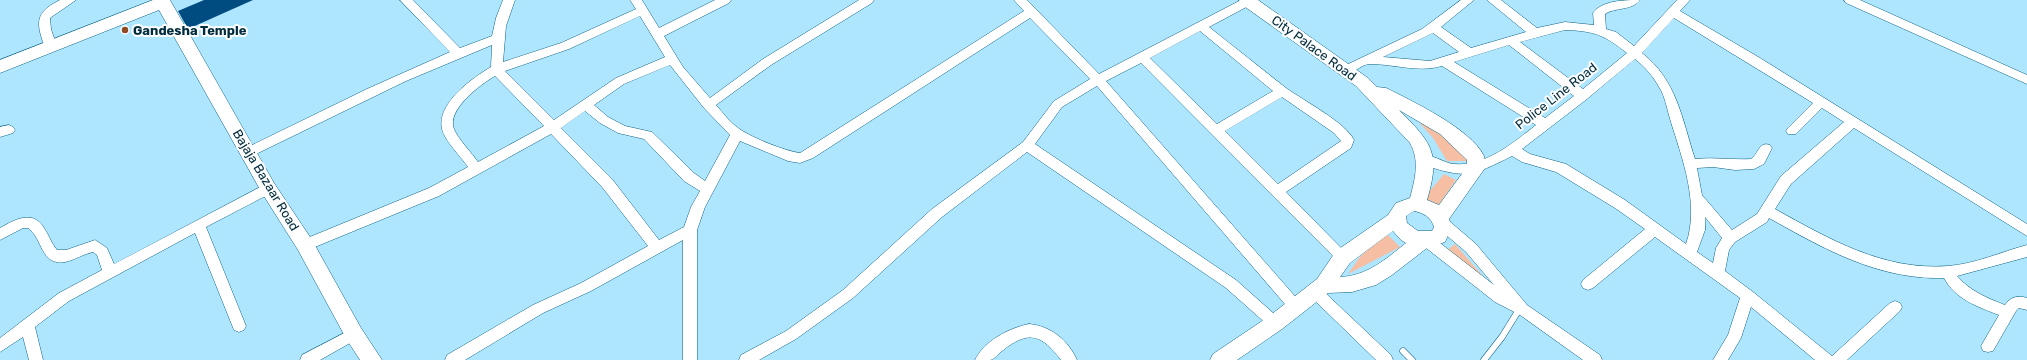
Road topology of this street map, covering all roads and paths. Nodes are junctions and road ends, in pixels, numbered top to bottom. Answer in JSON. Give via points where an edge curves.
{"nodes":[{"id":1,"x":70,"y":0,"type":"edge"},
{"id":2,"x":406,"y":0,"type":"edge"},
{"id":3,"x":509,"y":0,"type":"edge"},
{"id":4,"x":725,"y":0,"type":"edge"},
{"id":5,"x":868,"y":0,"type":"edge"},
{"id":6,"x":1020,"y":0,"type":"edge"},
{"id":7,"x":1468,"y":0,"type":"edge"},
{"id":8,"x":1492,"y":0,"type":"edge"},
{"id":9,"x":1634,"y":0,"type":"edge"},
{"id":10,"x":1684,"y":0,"type":"edge"},
{"id":11,"x":1850,"y":0,"type":"edge"},
{"id":12,"x":164,"y":1,"type":"edge"},
{"id":13,"x":1248,"y":1,"type":"edge"},
{"id":14,"x":639,"y":5,"type":"edge"},
{"id":15,"x":1032,"y":11,"type":"junction"},
{"id":16,"x":1672,"y":12,"type":"junction"},
{"id":17,"x":1202,"y":27,"type":"junction"},
{"id":18,"x":1433,"y":27,"type":"junction"},
{"id":19,"x":1600,"y":30,"type":"junction"},
{"id":20,"x":1535,"y":33,"type":"junction"},
{"id":21,"x":657,"y":34,"type":"junction"},
{"id":22,"x":496,"y":39,"type":"junction"},
{"id":23,"x":1511,"y":41,"type":"junction"},
{"id":24,"x":51,"y":47,"type":"junction"},
{"id":25,"x":458,"y":53,"type":"junction"},
{"id":26,"x":1469,"y":53,"type":"junction"},
{"id":27,"x":1634,"y":53,"type":"junction"},
{"id":28,"x":1143,"y":58,"type":"junction"},
{"id":29,"x":1366,"y":59,"type":"junction"},
{"id":30,"x":672,"y":60,"type":"junction"},
{"id":31,"x":1443,"y":61,"type":"junction"},
{"id":32,"x":0,"y":67,"type":"edge"},
{"id":33,"x":497,"y":70,"type":"junction"},
{"id":34,"x":1346,"y":70,"type":"junction"},
{"id":35,"x":2027,"y":80,"type":"edge"},
{"id":36,"x":1100,"y":81,"type":"junction"},
{"id":37,"x":1362,"y":82,"type":"junction"},
{"id":38,"x":1282,"y":91,"type":"junction"},
{"id":39,"x":1583,"y":96,"type":"junction"},
{"id":40,"x":1821,"y":102,"type":"junction"},
{"id":41,"x":585,"y":104,"type":"junction"},
{"id":42,"x":708,"y":105,"type":"junction"},
{"id":43,"x":1853,"y":122,"type":"junction"},
{"id":44,"x":1544,"y":124,"type":"junction"},
{"id":45,"x":553,"y":127,"type":"junction"},
{"id":46,"x":1215,"y":131,"type":"junction"},
{"id":47,"x":1792,"y":131,"type":"dead end"},
{"id":48,"x":738,"y":134,"type":"junction"},
{"id":49,"x":1028,"y":145,"type":"junction"},
{"id":50,"x":1766,"y":148,"type":"dead end"},
{"id":51,"x":1512,"y":150,"type":"junction"},
{"id":52,"x":248,"y":152,"type":"junction"},
{"id":53,"x":1426,"y":160,"type":"junction"},
{"id":54,"x":1690,"y":164,"type":"junction"},
{"id":55,"x":476,"y":168,"type":"junction"},
{"id":56,"x":1476,"y":168,"type":"junction"},
{"id":57,"x":268,"y":188,"type":"junction"},
{"id":58,"x":708,"y":189,"type":"junction"},
{"id":59,"x":1277,"y":192,"type":"junction"},
{"id":60,"x":1696,"y":196,"type":"junction"},
{"id":61,"x":1417,"y":204,"type":"junction"},
{"id":62,"x":1767,"y":211,"type":"junction"},
{"id":63,"x":1396,"y":219,"type":"junction"},
{"id":64,"x":1442,"y":221,"type":"junction"},
{"id":65,"x":199,"y":226,"type":"junction"},
{"id":66,"x":1655,"y":229,"type":"junction"},
{"id":67,"x":690,"y":230,"type":"junction"},
{"id":68,"x":2027,"y":231,"type":"edge"},
{"id":69,"x":0,"y":234,"type":"edge"},
{"id":70,"x":1730,"y":238,"type":"junction"},
{"id":71,"x":1425,"y":240,"type":"junction"},
{"id":72,"x":305,"y":245,"type":"junction"},
{"id":73,"x":657,"y":248,"type":"junction"},
{"id":74,"x":2027,"y":250,"type":"edge"},
{"id":75,"x":1690,"y":254,"type":"junction"},
{"id":76,"x":1343,"y":257,"type":"junction"},
{"id":77,"x":110,"y":272,"type":"junction"},
{"id":78,"x":1948,"y":272,"type":"junction"},
{"id":79,"x":1717,"y":274,"type":"junction"},
{"id":80,"x":1588,"y":284,"type":"dead end"},
{"id":81,"x":1320,"y":288,"type":"junction"},
{"id":82,"x":1748,"y":296,"type":"junction"},
{"id":83,"x":2027,"y":304,"type":"edge"},
{"id":84,"x":1295,"y":306,"type":"junction"},
{"id":85,"x":1895,"y":307,"type":"dead end"},
{"id":86,"x":1522,"y":310,"type":"junction"},
{"id":87,"x":2007,"y":312,"type":"junction"},
{"id":88,"x":1274,"y":323,"type":"junction"},
{"id":89,"x":239,"y":326,"type":"dead end"},
{"id":90,"x":28,"y":327,"type":"junction"},
{"id":91,"x":354,"y":334,"type":"junction"},
{"id":92,"x":0,"y":346,"type":"edge"},
{"id":93,"x":1988,"y":346,"type":"dead end"},
{"id":94,"x":1403,"y":351,"type":"dead end"},
{"id":95,"x":36,"y":360,"type":"edge"},
{"id":96,"x":307,"y":360,"type":"edge"},
{"id":97,"x":372,"y":360,"type":"edge"},
{"id":98,"x":452,"y":360,"type":"edge"},
{"id":99,"x":690,"y":360,"type":"edge"},
{"id":100,"x":746,"y":360,"type":"edge"},
{"id":101,"x":982,"y":360,"type":"edge"},
{"id":102,"x":1070,"y":360,"type":"edge"},
{"id":103,"x":1220,"y":360,"type":"edge"},
{"id":104,"x":1386,"y":360,"type":"edge"},
{"id":105,"x":1412,"y":360,"type":"edge"},
{"id":106,"x":1484,"y":360,"type":"edge"},
{"id":107,"x":1595,"y":360,"type":"edge"},
{"id":108,"x":1720,"y":360,"type":"edge"},
{"id":109,"x":1826,"y":360,"type":"edge"},
{"id":110,"x":1837,"y":360,"type":"edge"}],
"edges":[{"from":1,"to":24,"type":"street","via":[[52,8],[43,19]]},
{"from":2,"to":25,"type":"street"},
{"from":3,"to":22,"type":"street"},
{"from":4,"to":21,"type":"street"},
{"from":5,"to":42,"type":"street","via":[[767,62]]},
{"from":6,"to":15,"type":"street"},
{"from":7,"to":18,"type":"street"},
{"from":8,"to":20,"type":"street"},
{"from":9,"to":19,"type":"street","via":[[1629,4],[1602,9],[1599,13]]},
{"from":10,"to":16,"type":"street","name":"Police Line Road"},
{"from":11,"to":35,"type":"street"},
{"from":12,"to":24,"type":"street"},
{"from":12,"to":52,"type":"street","name":"Bajaja Bazaar Road"},
{"from":13,"to":17,"type":"street"},
{"from":13,"to":34,"type":"street","name":"City Palace Road"},
{"from":14,"to":21,"type":"street"},
{"from":14,"to":33,"type":"street","via":[[553,51]]},
{"from":15,"to":36,"type":"street"},
{"from":15,"to":48,"type":"street","via":[[808,155],[800,158],[788,156]]},
{"from":16,"to":27,"type":"street","name":"Police Line Road"},
{"from":16,"to":40,"type":"street"},
{"from":17,"to":28,"type":"street"},
{"from":17,"to":38,"type":"street"},
{"from":18,"to":26,"type":"street"},
{"from":18,"to":29,"type":"street","via":[[1412,40]]},
{"from":19,"to":20,"type":"street","via":[[1574,26]]},
{"from":19,"to":27,"type":"street","via":[[1612,35]]},
{"from":20,"to":23,"type":"street"},
{"from":21,"to":30,"type":"street"},
{"from":22,"to":25,"type":"street"},
{"from":22,"to":33,"type":"street"},
{"from":23,"to":26,"type":"street"},
{"from":23,"to":39,"type":"street"},
{"from":24,"to":32,"type":"street"},
{"from":25,"to":52,"type":"street"},
{"from":26,"to":31,"type":"street"},
{"from":27,"to":39,"type":"street","name":"Police Line Road"},
{"from":27,"to":54,"type":"street","via":[[1656,70],[1662,80]]},
{"from":28,"to":36,"type":"street"},
{"from":28,"to":46,"type":"street"},
{"from":29,"to":31,"type":"street","via":[[1420,65]]},
{"from":29,"to":34,"type":"street"},
{"from":30,"to":41,"type":"street","via":[[620,81]]},
{"from":30,"to":42,"type":"street"},
{"from":31,"to":44,"type":"street"},
{"from":33,"to":45,"type":"street"},
{"from":33,"to":55,"type":"street","via":[[456,102],[448,113],[446,122],[448,130]]},
{"from":34,"to":37,"type":"street","name":"City Palace Road"},
{"from":36,"to":49,"type":"street","via":[[1058,104]]},
{"from":36,"to":84,"type":"street"},
{"from":37,"to":53,"type":"street","name":"City Palace Road","via":[[1416,138],[1423,148]]},
{"from":37,"to":56,"type":"street","name":"City Palace Road","via":[[1430,119],[1463,144],[1476,158]]},
{"from":38,"to":46,"type":"street"},
{"from":38,"to":59,"type":"street","via":[[1338,130],[1348,140],[1347,145]]},
{"from":39,"to":44,"type":"street","name":"Police Line Road"},
{"from":40,"to":43,"type":"street"},
{"from":40,"to":47,"type":"street"},
{"from":41,"to":45,"type":"street"},
{"from":41,"to":58,"type":"street","via":[[614,126],[648,136],[689,177]]},
{"from":42,"to":48,"type":"street"},
{"from":43,"to":62,"type":"street","via":[[1786,180],[1775,194]]},
{"from":43,"to":68,"type":"street"},
{"from":44,"to":51,"type":"street","name":"Police Line Road"},
{"from":45,"to":55,"type":"street"},
{"from":45,"to":73,"type":"street","via":[[607,183]]},
{"from":46,"to":59,"type":"street"},
{"from":48,"to":58,"type":"street"},
{"from":49,"to":88,"type":"street","via":[[1231,284]]},
{"from":49,"to":100,"type":"street","via":[[937,213],[840,301],[790,335]]},
{"from":50,"to":54,"type":"street","via":[[1754,164]]},
{"from":51,"to":56,"type":"street","name":"Police Line Road"},
{"from":51,"to":66,"type":"street","via":[[1527,158],[1561,168],[1602,192]]},
{"from":52,"to":57,"type":"street","name":"Bajaja Bazaar Road"},
{"from":53,"to":56,"type":"street","name":"Police Line Road","via":[[1453,169]]},
{"from":53,"to":61,"type":"street","name":"City Palace Road"},
{"from":54,"to":60,"type":"street"},
{"from":55,"to":72,"type":"street","via":[[434,192]]},
{"from":56,"to":64,"type":"street"},
{"from":57,"to":65,"type":"street"},
{"from":57,"to":72,"type":"street","name":"Bajaja Bazaar Road"},
{"from":58,"to":67,"type":"street","via":[[692,220]]},
{"from":59,"to":76,"type":"street"},
{"from":60,"to":70,"type":"street"},
{"from":60,"to":75,"type":"street","via":[[1699,223]]},
{"from":61,"to":63,"type":"street","via":[[1401,208]]},
{"from":61,"to":64,"type":"street","via":[[1434,210]]},
{"from":62,"to":70,"type":"street","via":[[1756,223]]},
{"from":62,"to":78,"type":"street","via":[[1842,250],[1879,265],[1923,273]]},
{"from":63,"to":71,"type":"street","via":[[1402,231],[1409,236]]},
{"from":63,"to":76,"type":"street"},
{"from":64,"to":71,"type":"street","via":[[1442,232],[1438,237]]},
{"from":64,"to":86,"type":"street","via":[[1471,248]]},
{"from":65,"to":77,"type":"street"},
{"from":65,"to":89,"type":"street"},
{"from":66,"to":75,"type":"street"},
{"from":66,"to":80,"type":"street"},
{"from":67,"to":73,"type":"street"},
{"from":67,"to":99,"type":"street"},
{"from":69,"to":77,"type":"street","via":[[25,222],[32,224],[38,228],[48,250],[55,256],[67,256],[95,246],[102,252]]},
{"from":70,"to":79,"type":"street","via":[[1723,248]]},
{"from":71,"to":81,"type":"street","via":[[1362,282]]},
{"from":71,"to":86,"type":"street","via":[[1500,298]]},
{"from":72,"to":91,"type":"street","name":"Bajaja Bazaar Road"},
{"from":73,"to":98,"type":"street","via":[[586,287],[538,309]]},
{"from":74,"to":78,"type":"street","via":[[1983,265]]},
{"from":75,"to":79,"type":"street"},
{"from":76,"to":81,"type":"street"},
{"from":77,"to":90,"type":"street","via":[[64,298]]},
{"from":78,"to":87,"type":"street","via":[[1951,281],[1968,294]]},
{"from":79,"to":82,"type":"street"},
{"from":81,"to":84,"type":"street"},
{"from":81,"to":104,"type":"street"},
{"from":82,"to":108,"type":"street","via":[[1734,338]]},
{"from":82,"to":109,"type":"street"},
{"from":83,"to":87,"type":"street","via":[[2015,303]]},
{"from":84,"to":88,"type":"street"},
{"from":85,"to":110,"type":"street"},
{"from":86,"to":106,"type":"lane"},
{"from":86,"to":107,"type":"street"},
{"from":87,"to":93,"type":"street"},
{"from":88,"to":103,"type":"street"},
{"from":90,"to":92,"type":"street"},
{"from":90,"to":95,"type":"street"},
{"from":91,"to":96,"type":"street"},
{"from":91,"to":97,"type":"street","name":"Bajaja Bazaar Road"},
{"from":94,"to":105,"type":"lane"},
{"from":101,"to":102,"type":"street","via":[[1011,335],[1030,331],[1047,335]]}]}
